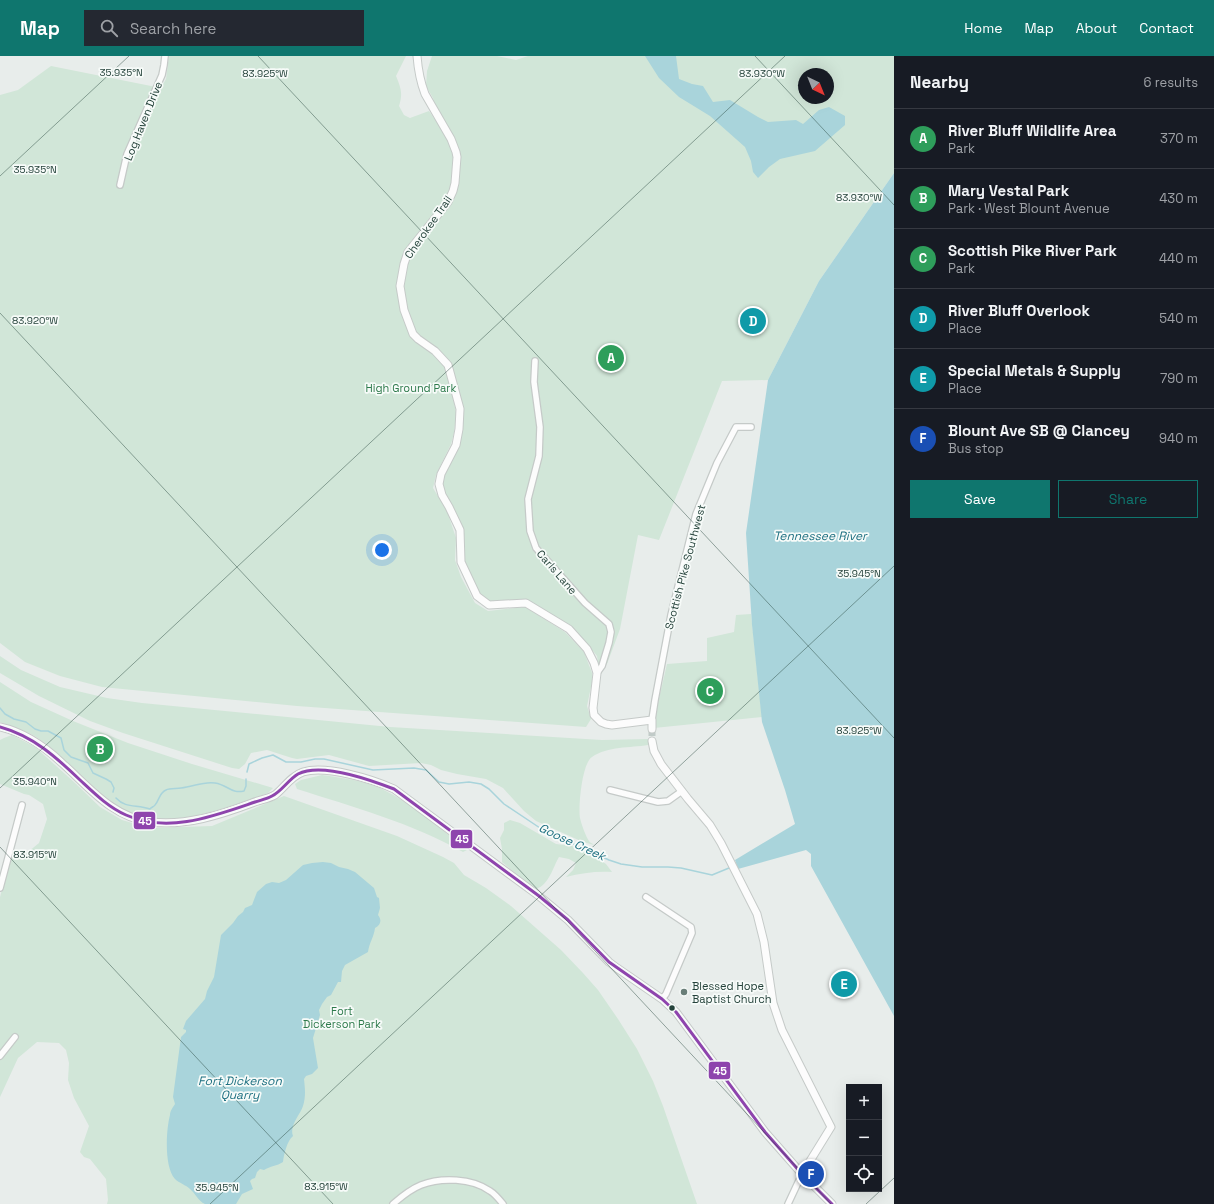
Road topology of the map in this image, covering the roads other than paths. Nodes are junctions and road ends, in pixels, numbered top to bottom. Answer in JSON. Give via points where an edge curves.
{"nodes":[{"id":1,"x":165,"y":56,"type":"edge"},
{"id":2,"x":417,"y":56,"type":"edge"},
{"id":3,"x":120,"y":185,"type":"dead end"},
{"id":4,"x":535,"y":361,"type":"dead end"},
{"id":5,"x":751,"y":427,"type":"dead end"},
{"id":6,"x":597,"y":673,"type":"junction"},
{"id":7,"x":652,"y":720,"type":"junction"},
{"id":8,"x":0,"y":727,"type":"edge"},
{"id":9,"x":652,"y":729,"type":"tunnel mouth"},
{"id":10,"x":652,"y":740,"type":"tunnel mouth"},
{"id":11,"x":610,"y":790,"type":"dead end"},
{"id":12,"x":682,"y":791,"type":"junction"},
{"id":13,"x":22,"y":805,"type":"dead end"},
{"id":14,"x":0,"y":888,"type":"edge"},
{"id":15,"x":646,"y":897,"type":"dead end"},
{"id":16,"x":662,"y":998,"type":"junction"},
{"id":17,"x":16,"y":1037,"type":"dead end"},
{"id":18,"x":0,"y":1056,"type":"edge"},
{"id":19,"x":802,"y":1174,"type":"junction"},
{"id":20,"x":393,"y":1204,"type":"edge"},
{"id":21,"x":503,"y":1204,"type":"edge"},
{"id":22,"x":788,"y":1204,"type":"edge"},
{"id":23,"x":832,"y":1204,"type":"edge"}],
"edges":[{"from":1,"to":3,"type":"street","name":"Log Haven Drive","via":[[162,75],[127,154]]},
{"from":2,"to":6,"type":"street","name":"Cherokee Trail","via":[[423,90],[454,144],[457,157],[452,193],[448,202],[408,252],[400,286],[404,310],[413,334],[448,365],[460,409],[456,445],[441,474],[439,484],[460,530],[461,562],[477,596],[489,605],[526,603],[569,629],[588,649]]},
{"from":4,"to":6,"type":"street","name":"Carls Lane","via":[[534,382],[540,427],[539,456],[528,499],[530,531],[536,548],[585,603],[609,624],[609,643],[602,666]]},
{"from":5,"to":7,"type":"street","name":"Scottish Pike Southwest","via":[[736,427],[717,463],[696,514],[671,615]]},
{"from":6,"to":7,"type":"street","name":"Cherokee Trail","via":[[593,708],[594,715],[601,722],[617,725]]},
{"from":7,"to":9,"type":"street","name":"Scottish Pike Southwest"},
{"from":8,"to":16,"type":"street","via":[[34,741],[108,805],[130,817],[150,822],[183,822],[232,810],[274,795],[302,772],[340,772],[379,782],[407,797],[539,896],[568,920],[609,962]]},
{"from":10,"to":12,"type":"street","via":[[657,758]]},
{"from":11,"to":12,"type":"street","via":[[658,802],[668,801]]},
{"from":12,"to":19,"type":"street","via":[[721,842],[757,914],[773,1003],[782,1030],[831,1127]]},
{"from":13,"to":14,"type":"street"},
{"from":15,"to":16,"type":"street","via":[[691,927],[692,933]]},
{"from":16,"to":19,"type":"street","via":[[676,1012],[765,1132]]},
{"from":17,"to":18,"type":"street"},
{"from":19,"to":22,"type":"street"},
{"from":19,"to":23,"type":"street"},
{"from":20,"to":21,"type":"street","via":[[419,1185],[432,1181],[458,1180],[489,1190]]}]}
